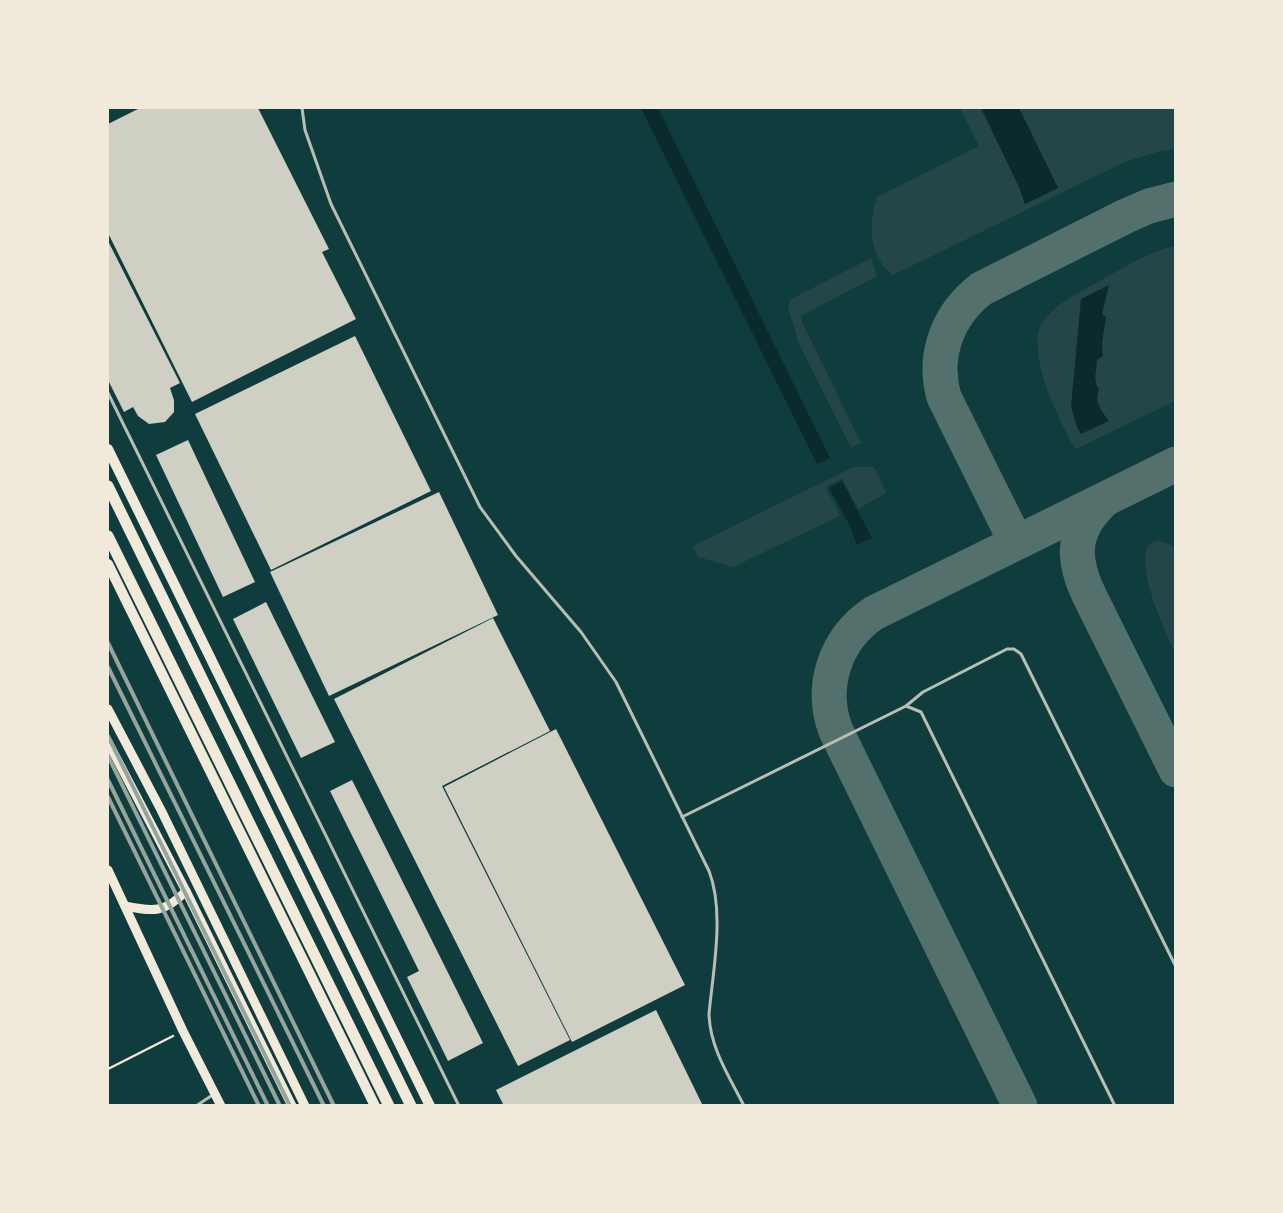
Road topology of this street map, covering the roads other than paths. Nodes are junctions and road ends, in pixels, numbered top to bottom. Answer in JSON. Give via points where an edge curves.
{"nodes":[{"id":1,"x":302,"y":108,"type":"edge"},
{"id":2,"x":108,"y":393,"type":"edge"},
{"id":3,"x":108,"y":448,"type":"edge"},
{"id":4,"x":108,"y":486,"type":"edge"},
{"id":5,"x":108,"y":536,"type":"edge"},
{"id":6,"x":108,"y":564,"type":"edge"},
{"id":7,"x":906,"y":706,"type":"junction"},
{"id":8,"x":108,"y":708,"type":"edge"},
{"id":9,"x":108,"y":742,"type":"edge"},
{"id":10,"x":682,"y":817,"type":"junction"},
{"id":11,"x":108,"y":870,"type":"edge"},
{"id":12,"x":186,"y":891,"type":"junction"},
{"id":13,"x":125,"y":906,"type":"junction"},
{"id":14,"x":1176,"y":967,"type":"edge"},
{"id":15,"x":215,"y":1094,"type":"junction"},
{"id":16,"x":197,"y":1105,"type":"edge"},
{"id":17,"x":221,"y":1106,"type":"edge"},
{"id":18,"x":292,"y":1106,"type":"edge"},
{"id":19,"x":305,"y":1106,"type":"edge"},
{"id":20,"x":375,"y":1106,"type":"edge"},
{"id":21,"x":389,"y":1106,"type":"edge"},
{"id":22,"x":411,"y":1106,"type":"edge"},
{"id":23,"x":430,"y":1106,"type":"edge"},
{"id":24,"x":459,"y":1106,"type":"edge"},
{"id":25,"x":744,"y":1106,"type":"edge"},
{"id":26,"x":1115,"y":1106,"type":"edge"}],
"edges":[{"from":1,"to":10,"type":"lane","via":[[305,130],[331,204],[480,507],[611,674]]},
{"from":2,"to":24,"type":"lane"},
{"from":3,"to":23,"type":"highway"},
{"from":4,"to":22,"type":"highway"},
{"from":5,"to":21,"type":"highway"},
{"from":6,"to":20,"type":"highway"},
{"from":7,"to":10,"type":"lane"},
{"from":7,"to":14,"type":"lane","via":[[923,692],[1007,649],[1018,650]]},
{"from":7,"to":26,"type":"lane","via":[[922,712]]},
{"from":8,"to":19,"type":"main road"},
{"from":9,"to":12,"type":"main road"},
{"from":10,"to":25,"type":"lane","via":[[709,871],[716,893],[718,919],[710,1028],[715,1048]]},
{"from":11,"to":13,"type":"main road"},
{"from":12,"to":13,"type":"main road","via":[[175,902],[159,910]]},
{"from":12,"to":18,"type":"main road"},
{"from":13,"to":15,"type":"main road"},
{"from":15,"to":16,"type":"lane"},
{"from":15,"to":17,"type":"main road"}]}
